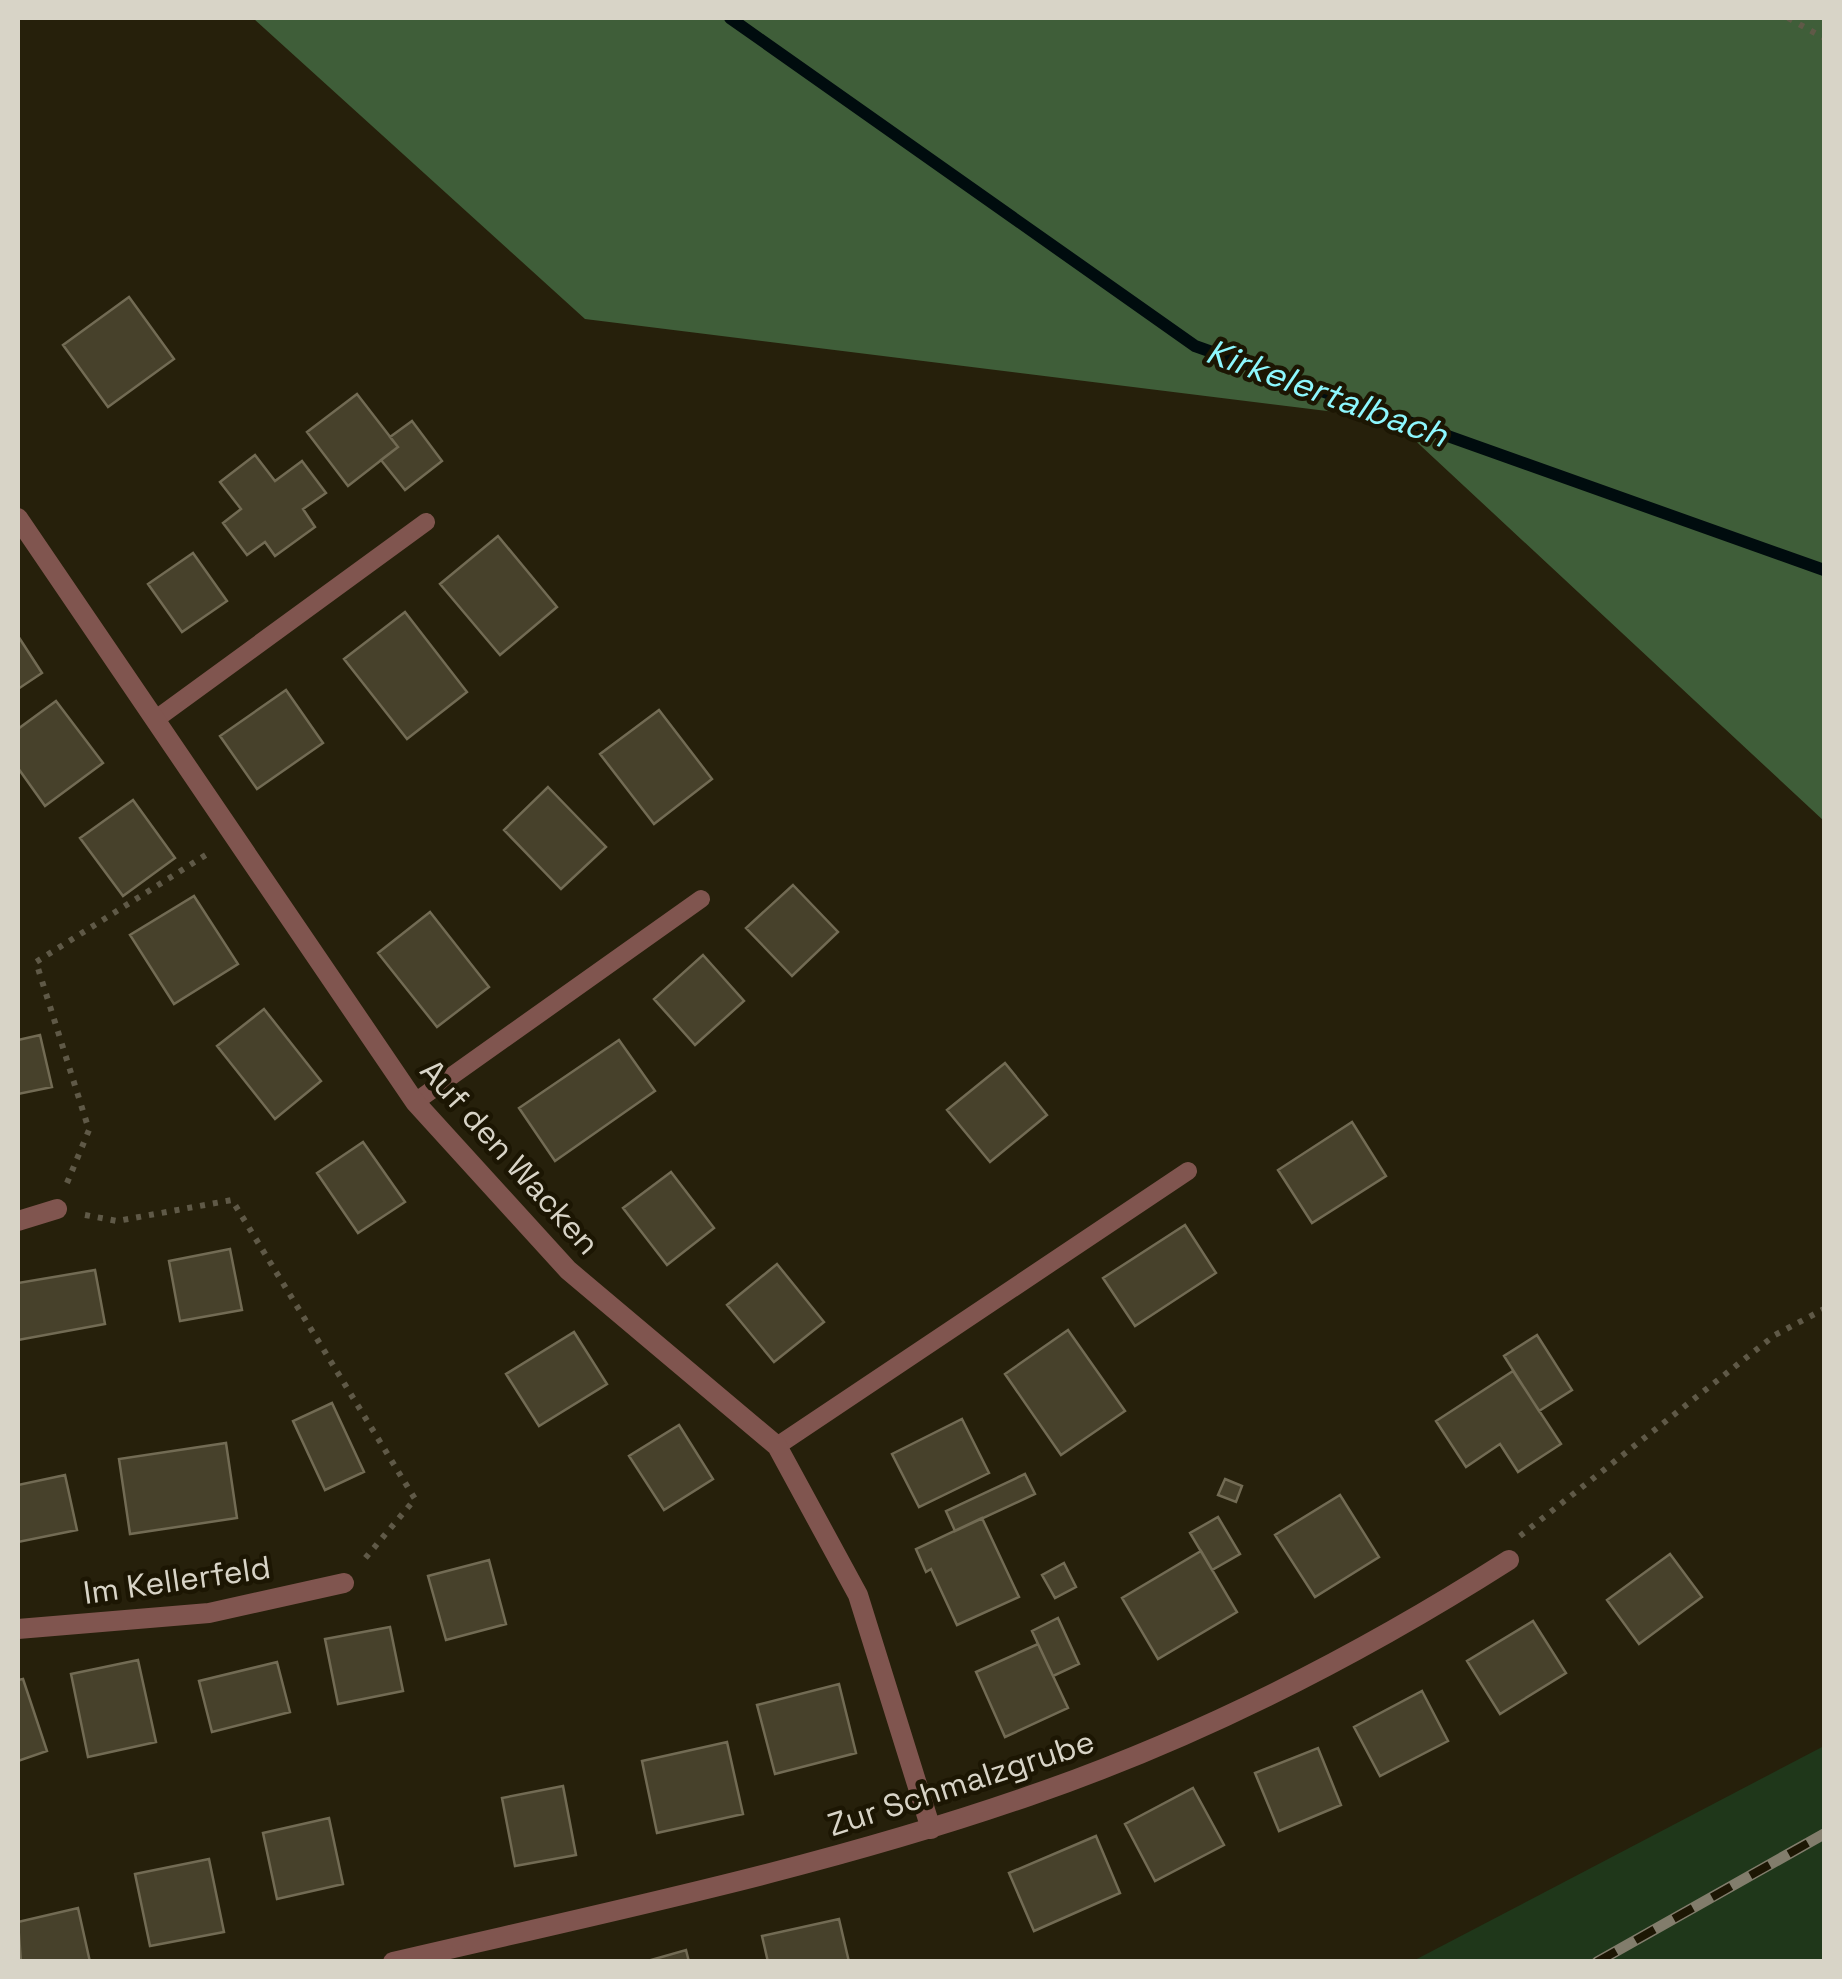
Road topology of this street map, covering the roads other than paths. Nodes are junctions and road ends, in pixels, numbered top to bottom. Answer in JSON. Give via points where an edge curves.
{"nodes":[{"id":1,"x":18,"y":518,"type":"edge"},
{"id":2,"x":426,"y":522,"type":"dead end"},
{"id":3,"x":156,"y":719,"type":"junction"},
{"id":4,"x":700,"y":898,"type":"dead end"},
{"id":5,"x":415,"y":1102,"type":"junction"},
{"id":6,"x":1188,"y":1171,"type":"dead end"},
{"id":7,"x":57,"y":1209,"type":"road end"},
{"id":8,"x":18,"y":1221,"type":"edge"},
{"id":9,"x":778,"y":1446,"type":"junction"},
{"id":10,"x":1510,"y":1560,"type":"road end"},
{"id":11,"x":344,"y":1583,"type":"road end"},
{"id":12,"x":18,"y":1629,"type":"edge"},
{"id":13,"x":931,"y":1828,"type":"junction"},
{"id":14,"x":394,"y":1962,"type":"edge"}],
"edges":[{"from":1,"to":3,"type":"street","name":"Auf den Wacken"},
{"from":2,"to":3,"type":"lane"},
{"from":3,"to":5,"type":"street","name":"Auf den Wacken"},
{"from":4,"to":5,"type":"lane"},
{"from":5,"to":9,"type":"street","name":"Auf den Wacken","via":[[568,1270]]},
{"from":6,"to":9,"type":"lane"},
{"from":7,"to":8,"type":"street"},
{"from":9,"to":13,"type":"street","name":"Auf den Wacken","via":[[858,1595]]},
{"from":10,"to":13,"type":"street","name":"Zur Schmalzgrube","via":[[1206,1724],[1099,1770]]},
{"from":11,"to":12,"type":"street","name":"Im Kellerfeld","via":[[209,1613]]},
{"from":13,"to":14,"type":"street","name":"Zur Schmalzgrube"}]}
